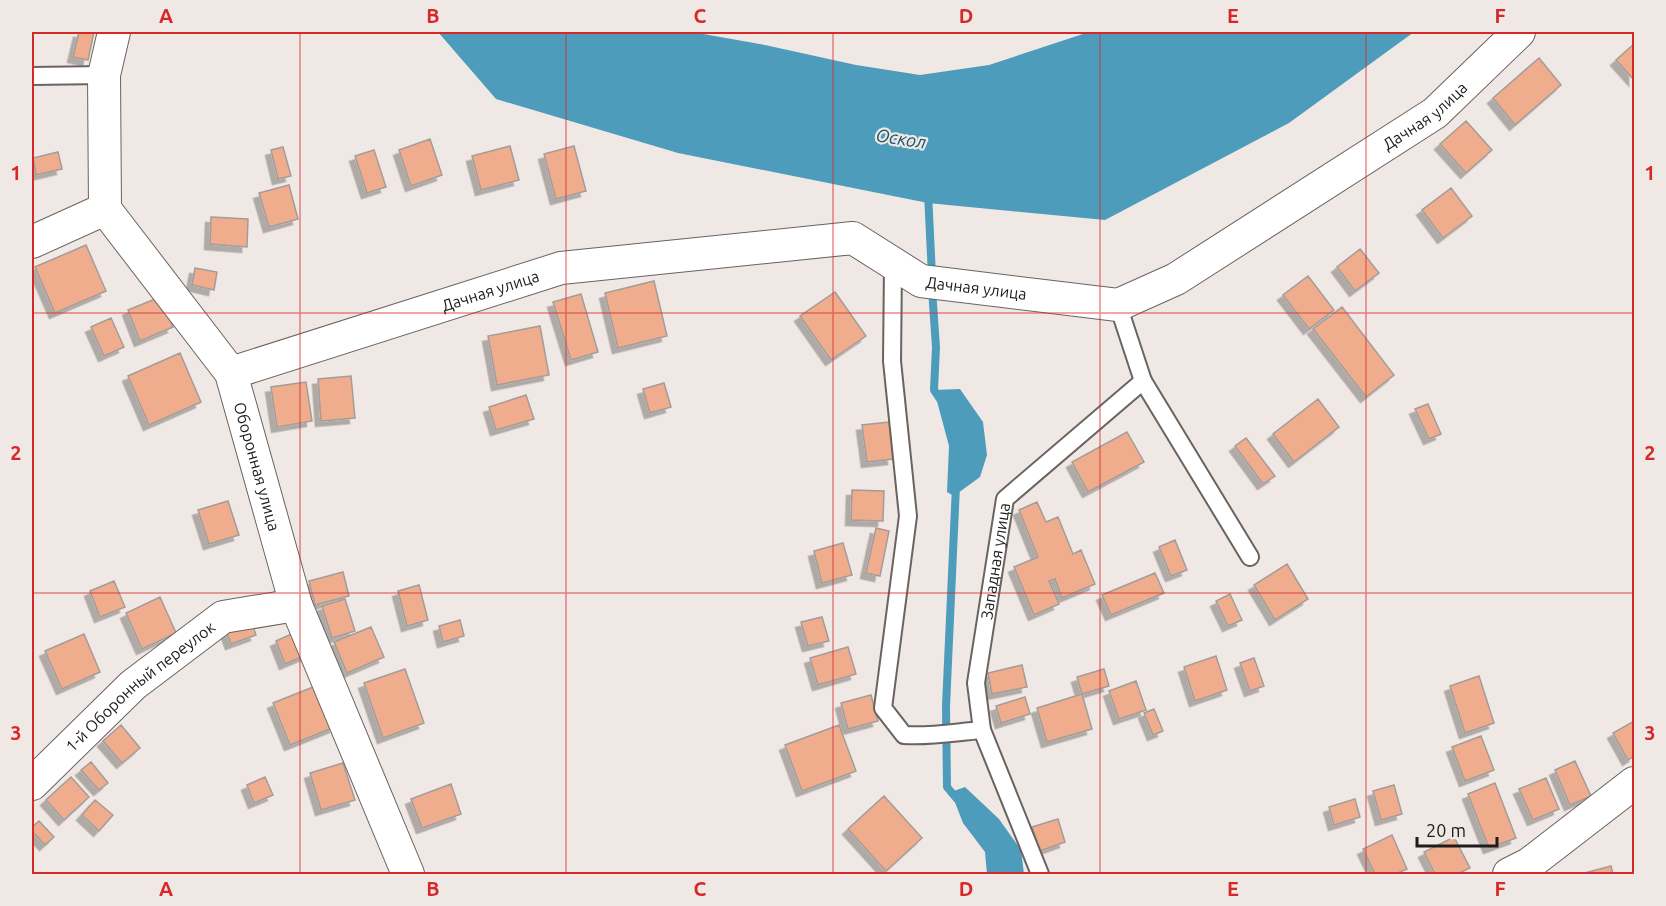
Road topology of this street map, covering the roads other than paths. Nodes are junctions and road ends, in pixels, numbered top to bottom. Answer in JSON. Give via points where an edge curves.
{"nodes":[{"id":1,"x":114,"y":32,"type":"edge"},
{"id":2,"x":1519,"y":32,"type":"edge"},
{"id":3,"x":104,"y":75,"type":"junction"},
{"id":4,"x":32,"y":76,"type":"edge"},
{"id":5,"x":105,"y":209,"type":"junction"},
{"id":6,"x":32,"y":242,"type":"edge"},
{"id":7,"x":893,"y":265,"type":"junction"},
{"id":8,"x":1118,"y":305,"type":"junction"},
{"id":9,"x":231,"y":373,"type":"junction"},
{"id":10,"x":1143,"y":381,"type":"junction"},
{"id":11,"x":1250,"y":557,"type":"dead end"},
{"id":12,"x":296,"y":605,"type":"junction"},
{"id":13,"x":982,"y":730,"type":"junction"},
{"id":14,"x":1635,"y":783,"type":"edge"},
{"id":15,"x":32,"y":784,"type":"edge"},
{"id":16,"x":1523,"y":871,"type":"edge"},
{"id":17,"x":408,"y":874,"type":"edge"},
{"id":18,"x":1040,"y":874,"type":"edge"}],
"edges":[{"from":1,"to":3,"type":"street"},
{"from":2,"to":8,"type":"street","name":"Дачная улица","via":[[1435,113],[1176,279]]},
{"from":3,"to":4,"type":"lane"},
{"from":3,"to":5,"type":"street"},
{"from":5,"to":6,"type":"street"},
{"from":5,"to":9,"type":"street","name":"Оборонная улица"},
{"from":7,"to":8,"type":"street","name":"Дачная улица","via":[[934,282]]},
{"from":7,"to":9,"type":"street","name":"Дачная улица","via":[[853,238],[561,268]]},
{"from":7,"to":13,"type":"lane","via":[[892,361],[908,516],[883,708],[904,735]]},
{"from":8,"to":10,"type":"lane"},
{"from":9,"to":12,"type":"street","name":"Оборонная улица"},
{"from":10,"to":11,"type":"lane"},
{"from":10,"to":13,"type":"lane","name":"Западная улица","via":[[1005,499],[976,683]]},
{"from":12,"to":15,"type":"street","name":"1-й Оборонный переулок","via":[[223,617],[133,685]]},
{"from":12,"to":17,"type":"street","name":"Оборонная улица"},
{"from":13,"to":18,"type":"lane","name":"Западная улица"},
{"from":14,"to":16,"type":"street"}]}
